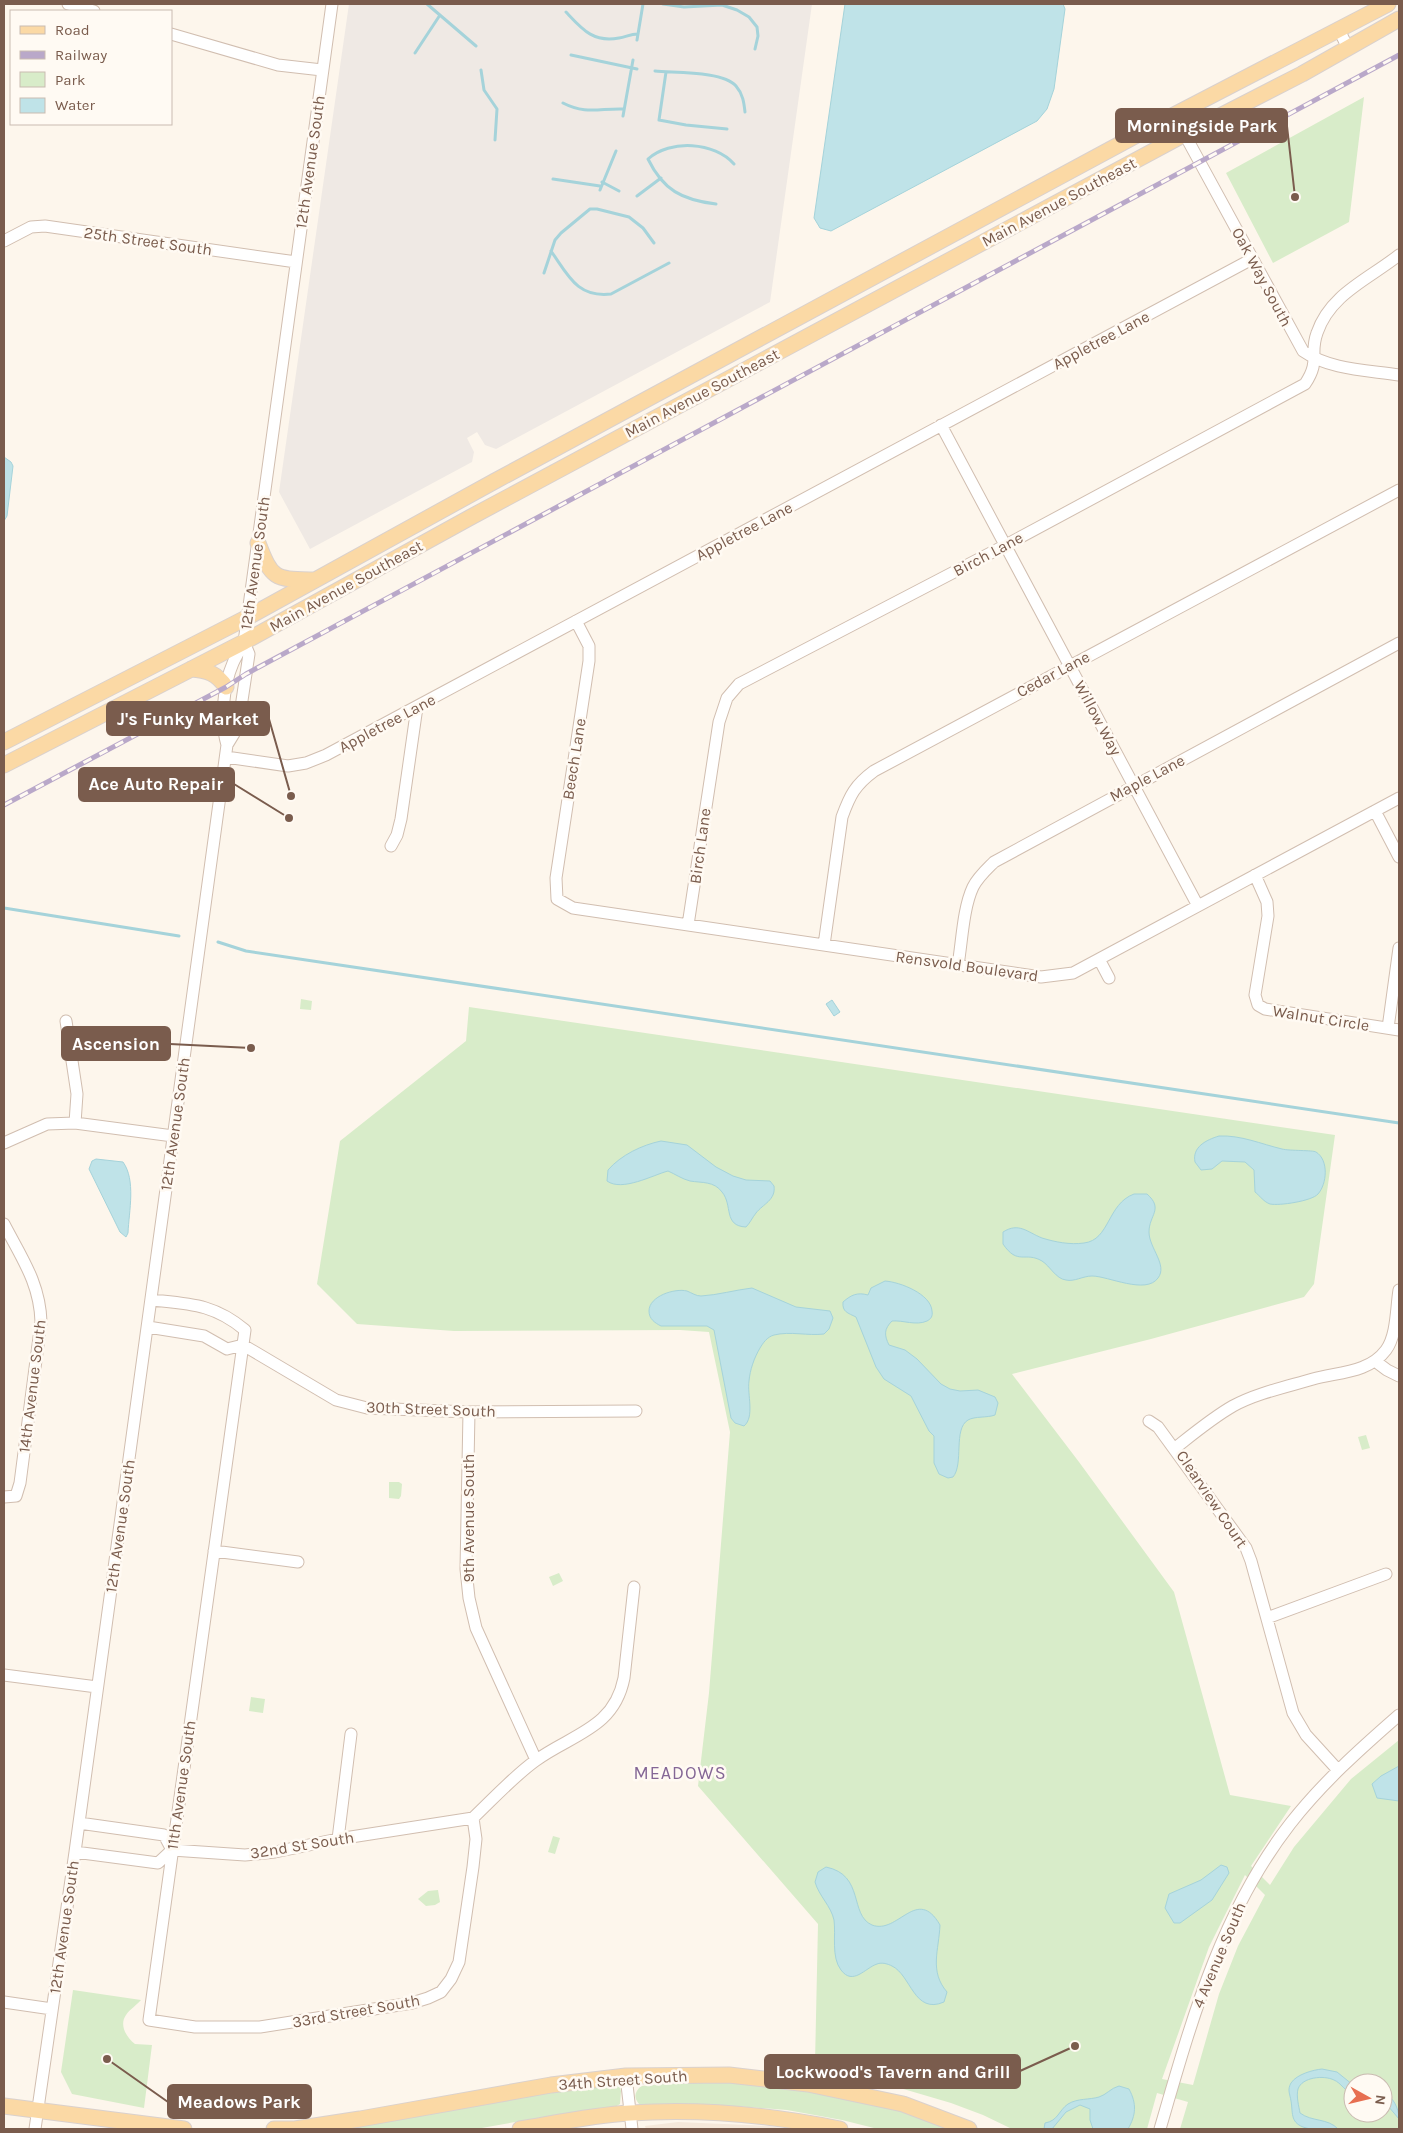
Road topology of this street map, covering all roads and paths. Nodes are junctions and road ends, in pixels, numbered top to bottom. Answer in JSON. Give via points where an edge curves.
{"nodes":[{"id":1,"x":68,"y":4,"type":"edge"},
{"id":2,"x":332,"y":4,"type":"edge"},
{"id":3,"x":1388,"y":4,"type":"edge"},
{"id":4,"x":90,"y":10,"type":"edge"},
{"id":5,"x":1399,"y":19,"type":"edge"},
{"id":6,"x":1339,"y":30,"type":"junction"},
{"id":7,"x":172,"y":34,"type":"edge"},
{"id":8,"x":1348,"y":48,"type":"junction"},
{"id":9,"x":322,"y":70,"type":"junction"},
{"id":10,"x":1174,"y":114,"type":"junction"},
{"id":11,"x":1185,"y":134,"type":"junction"},
{"id":12,"x":4,"y":241,"type":"edge"},
{"id":13,"x":1399,"y":255,"type":"edge"},
{"id":14,"x":1252,"y":258,"type":"junction"},
{"id":15,"x":296,"y":262,"type":"junction"},
{"id":16,"x":1315,"y":360,"type":"junction"},
{"id":17,"x":1399,"y":375,"type":"edge"},
{"id":18,"x":941,"y":425,"type":"junction"},
{"id":19,"x":1399,"y":490,"type":"edge"},
{"id":20,"x":258,"y":544,"type":"junction"},
{"id":21,"x":1006,"y":545,"type":"junction"},
{"id":22,"x":315,"y":580,"type":"junction"},
{"id":23,"x":248,"y":617,"type":"junction"},
{"id":24,"x":576,"y":621,"type":"junction"},
{"id":25,"x":244,"y":642,"type":"junction"},
{"id":26,"x":1399,"y":643,"type":"edge"},
{"id":27,"x":1069,"y":665,"type":"junction"},
{"id":28,"x":192,"y":669,"type":"junction"},
{"id":29,"x":226,"y":687,"type":"junction"},
{"id":30,"x":417,"y":707,"type":"junction"},
{"id":31,"x":4,"y":742,"type":"edge"},
{"id":32,"x":228,"y":745,"type":"junction"},
{"id":33,"x":226,"y":757,"type":"junction"},
{"id":34,"x":4,"y":765,"type":"edge"},
{"id":35,"x":1134,"y":785,"type":"junction"},
{"id":36,"x":1399,"y":798,"type":"edge"},
{"id":37,"x":1375,"y":811,"type":"junction"},
{"id":38,"x":391,"y":846,"type":"dead end"},
{"id":39,"x":1399,"y":858,"type":"edge"},
{"id":40,"x":1255,"y":875,"type":"junction"},
{"id":41,"x":557,"y":900,"type":"joint"},
{"id":42,"x":1198,"y":906,"type":"junction"},
{"id":43,"x":688,"y":925,"type":"junction"},
{"id":44,"x":824,"y":945,"type":"junction"},
{"id":45,"x":1399,"y":948,"type":"edge"},
{"id":46,"x":1099,"y":959,"type":"junction"},
{"id":47,"x":958,"y":965,"type":"junction"},
{"id":48,"x":1109,"y":978,"type":"dead end"},
{"id":49,"x":66,"y":1021,"type":"dead end"},
{"id":50,"x":1394,"y":1029,"type":"edge"},
{"id":51,"x":75,"y":1123,"type":"junction"},
{"id":52,"x":173,"y":1136,"type":"junction"},
{"id":53,"x":4,"y":1143,"type":"edge"},
{"id":54,"x":4,"y":1224,"type":"edge"},
{"id":55,"x":1399,"y":1290,"type":"edge"},
{"id":56,"x":152,"y":1300,"type":"junction"},
{"id":57,"x":148,"y":1328,"type":"junction"},
{"id":58,"x":243,"y":1345,"type":"junction"},
{"id":59,"x":1375,"y":1361,"type":"junction"},
{"id":60,"x":1399,"y":1376,"type":"edge"},
{"id":61,"x":469,"y":1412,"type":"junction"},
{"id":62,"x":636,"y":1412,"type":"dead end"},
{"id":63,"x":1149,"y":1421,"type":"dead end"},
{"id":64,"x":1174,"y":1449,"type":"junction"},
{"id":65,"x":4,"y":1497,"type":"edge"},
{"id":66,"x":214,"y":1552,"type":"junction"},
{"id":67,"x":298,"y":1562,"type":"dead end"},
{"id":68,"x":1386,"y":1574,"type":"dead end"},
{"id":69,"x":634,"y":1587,"type":"dead end"},
{"id":70,"x":1267,"y":1618,"type":"junction"},
{"id":71,"x":4,"y":1675,"type":"edge"},
{"id":72,"x":97,"y":1687,"type":"junction"},
{"id":73,"x":1399,"y":1715,"type":"edge"},
{"id":74,"x":351,"y":1734,"type":"dead end"},
{"id":75,"x":536,"y":1760,"type":"junction"},
{"id":76,"x":1337,"y":1770,"type":"junction"},
{"id":77,"x":473,"y":1818,"type":"junction"},
{"id":78,"x":79,"y":1823,"type":"junction"},
{"id":79,"x":338,"y":1839,"type":"junction"},
{"id":80,"x":172,"y":1850,"type":"junction"},
{"id":81,"x":75,"y":1852,"type":"junction"},
{"id":82,"x":4,"y":2002,"type":"edge"},
{"id":83,"x":52,"y":2009,"type":"junction"},
{"id":84,"x":149,"y":2020,"type":"joint"},
{"id":85,"x":626,"y":2076,"type":"junction"},
{"id":86,"x":4,"y":2106,"type":"edge"},
{"id":87,"x":37,"y":2111,"type":"junction"},
{"id":88,"x":630,"y":2113,"type":"junction"},
{"id":89,"x":34,"y":2129,"type":"edge"},
{"id":90,"x":184,"y":2129,"type":"edge"},
{"id":91,"x":274,"y":2129,"type":"edge"},
{"id":92,"x":520,"y":2129,"type":"edge"},
{"id":93,"x":632,"y":2129,"type":"edge"},
{"id":94,"x":840,"y":2129,"type":"edge"},
{"id":95,"x":969,"y":2129,"type":"edge"},
{"id":96,"x":1160,"y":2129,"type":"edge"}],
"edges":[{"from":1,"to":4,"type":"street"},
{"from":2,"to":9,"type":"street","name":"12th Avenue South"},
{"from":3,"to":6,"type":"main road","name":"Main Avenue Southeast"},
{"from":5,"to":8,"type":"main road","name":"Main Avenue Southeast"},
{"from":6,"to":8,"type":"street"},
{"from":6,"to":10,"type":"main road","name":"Main Avenue Southeast"},
{"from":7,"to":9,"type":"street","via":[[278,64]]},
{"from":8,"to":11,"type":"main road","name":"Main Avenue Southeast"},
{"from":9,"to":15,"type":"street","name":"12th Avenue South"},
{"from":10,"to":11,"type":"street","name":"Oak Way South"},
{"from":10,"to":22,"type":"main road","name":"Main Avenue Southeast"},
{"from":11,"to":14,"type":"street","name":"Oak Way South"},
{"from":11,"to":25,"type":"main road","name":"Main Avenue Southeast"},
{"from":12,"to":15,"type":"street","name":"25th Street South","via":[[31,228],[45,226]]},
{"from":13,"to":16,"type":"street","name":"Birch Lane","via":[[1334,303],[1317,332]]},
{"from":14,"to":16,"type":"street","name":"Oak Way South","via":[[1296,341]]},
{"from":14,"to":18,"type":"street","name":"Appletree Lane"},
{"from":15,"to":20,"type":"street","name":"12th Avenue South"},
{"from":16,"to":17,"type":"street"},
{"from":16,"to":21,"type":"street","name":"Birch Lane","via":[[1305,384]]},
{"from":18,"to":21,"type":"street","name":"Willow Way"},
{"from":18,"to":24,"type":"street","name":"Appletree Lane"},
{"from":19,"to":27,"type":"street","name":"Cedar Lane"},
{"from":20,"to":22,"type":"main road","via":[[272,574],[286,579]]},
{"from":20,"to":23,"type":"street","name":"12th Avenue South"},
{"from":21,"to":27,"type":"street","name":"Willow Way"},
{"from":21,"to":43,"type":"street","name":"Birch Lane","via":[[739,684],[727,698],[718,722]]},
{"from":22,"to":23,"type":"main road","name":"Main Avenue Southeast"},
{"from":23,"to":25,"type":"street","name":"12th Avenue South"},
{"from":23,"to":31,"type":"main road","name":"Main Avenue Southeast"},
{"from":24,"to":30,"type":"street","name":"Appletree Lane"},
{"from":24,"to":41,"type":"street","name":"Beech Lane","via":[[589,646],[589,661],[556,878]]},
{"from":25,"to":28,"type":"main road","name":"Main Avenue Southeast"},
{"from":25,"to":29,"type":"street"},
{"from":25,"to":32,"type":"street","name":"12th Avenue South","via":[[249,654],[238,727]]},
{"from":26,"to":35,"type":"street","name":"Maple Lane"},
{"from":27,"to":35,"type":"street","name":"Willow Way"},
{"from":27,"to":44,"type":"street","name":"Cedar Lane","via":[[874,771],[858,783],[842,817]]},
{"from":28,"to":29,"type":"main road","via":[[215,674]]},
{"from":28,"to":34,"type":"main road","name":"Main Avenue Southeast"},
{"from":29,"to":32,"type":"street","via":[[223,731]]},
{"from":30,"to":33,"type":"street","name":"Appletree Lane","via":[[306,763],[288,766]]},
{"from":30,"to":38,"type":"street","via":[[401,819],[398,835]]},
{"from":32,"to":33,"type":"street","name":"12th Avenue South"},
{"from":33,"to":52,"type":"street","name":"12th Avenue South"},
{"from":35,"to":42,"type":"street","name":"Willow Way"},
{"from":35,"to":47,"type":"street","name":"Maple Lane","via":[[994,862],[982,874],[973,887],[968,904]]},
{"from":36,"to":37,"type":"street","name":"Rensvold Boulevard"},
{"from":37,"to":39,"type":"street"},
{"from":37,"to":40,"type":"street","name":"Rensvold Boulevard"},
{"from":40,"to":42,"type":"street","name":"Rensvold Boulevard"},
{"from":40,"to":50,"type":"street","name":"Walnut Circle","via":[[1267,902],[1268,916],[1255,995],[1258,1005],[1265,1009]]},
{"from":41,"to":43,"type":"street","name":"Rensvold Boulevard","via":[[573,908]]},
{"from":42,"to":46,"type":"street","name":"Rensvold Boulevard"},
{"from":43,"to":44,"type":"street","name":"Rensvold Boulevard"},
{"from":44,"to":47,"type":"street","name":"Rensvold Boulevard"},
{"from":45,"to":50,"type":"street"},
{"from":46,"to":47,"type":"street","name":"Rensvold Boulevard","via":[[1073,973],[1041,977]]},
{"from":46,"to":48,"type":"street"},
{"from":49,"to":51,"type":"street","via":[[77,1094]]},
{"from":51,"to":52,"type":"street"},
{"from":51,"to":53,"type":"street","via":[[47,1124]]},
{"from":52,"to":56,"type":"street","name":"12th Avenue South"},
{"from":54,"to":65,"type":"street","name":"14th Avenue South","via":[[36,1284],[42,1322],[20,1482],[16,1496]]},
{"from":55,"to":59,"type":"street","via":[[1392,1334],[1386,1349]]},
{"from":56,"to":57,"type":"street","name":"12th Avenue South"},
{"from":56,"to":58,"type":"street","via":[[210,1308],[245,1330]]},
{"from":57,"to":58,"type":"street","via":[[204,1336],[227,1349]]},
{"from":57,"to":72,"type":"street","name":"12th Avenue South"},
{"from":58,"to":61,"type":"street","name":"30th Street South","via":[[336,1400],[367,1408]]},
{"from":58,"to":66,"type":"street","name":"11th Avenue South"},
{"from":59,"to":60,"type":"street"},
{"from":59,"to":64,"type":"street","name":"Clearview Court","via":[[1360,1369],[1315,1378],[1233,1406]]},
{"from":61,"to":62,"type":"street","name":"30th Street South"},
{"from":61,"to":75,"type":"street","name":"9th Avenue South","via":[[466,1569],[469,1598],[476,1628]]},
{"from":63,"to":64,"type":"street","via":[[1158,1426]]},
{"from":64,"to":70,"type":"street","name":"Clearview Court","via":[[1246,1548]]},
{"from":66,"to":67,"type":"street"},
{"from":66,"to":80,"type":"street","name":"11th Avenue South"},
{"from":68,"to":70,"type":"street"},
{"from":69,"to":75,"type":"street","via":[[624,1678],[615,1705],[587,1731]]},
{"from":70,"to":76,"type":"street","name":"Clearview Court","via":[[1293,1713],[1306,1735]]},
{"from":71,"to":72,"type":"street"},
{"from":72,"to":78,"type":"street","name":"12th Avenue South"},
{"from":73,"to":76,"type":"street","name":"4 Avenue South"},
{"from":74,"to":79,"type":"street"},
{"from":75,"to":77,"type":"street"},
{"from":76,"to":96,"type":"street","name":"4 Avenue South","via":[[1289,1825],[1254,1877],[1227,1928],[1200,1994]]},
{"from":77,"to":79,"type":"street","name":"32nd St South"},
{"from":77,"to":84,"type":"street","name":"33rd Street South","via":[[476,1839],[459,1962],[442,1992],[412,2003],[260,2027],[194,2027]]},
{"from":78,"to":80,"type":"street","via":[[164,1835]]},
{"from":78,"to":81,"type":"street","name":"12th Avenue South"},
{"from":79,"to":80,"type":"street","name":"32nd St South","via":[[245,1855]]},
{"from":80,"to":81,"type":"street","via":[[158,1862]]},
{"from":80,"to":84,"type":"street","name":"11th Avenue South"},
{"from":81,"to":83,"type":"street","name":"12th Avenue South"},
{"from":82,"to":83,"type":"street"},
{"from":83,"to":87,"type":"street","name":"12th Avenue South"},
{"from":85,"to":88,"type":"street"},
{"from":85,"to":91,"type":"main road","name":"34th Street South","via":[[551,2085],[295,2129]]},
{"from":85,"to":95,"type":"main road","name":"34th Street South","via":[[729,2074],[808,2084],[903,2104]]},
{"from":86,"to":87,"type":"main road"},
{"from":87,"to":89,"type":"street","name":"12th Avenue South"},
{"from":87,"to":90,"type":"main road"},
{"from":88,"to":92,"type":"main road","name":"34th Street South"},
{"from":88,"to":93,"type":"street"},
{"from":88,"to":94,"type":"main road","name":"34th Street South","via":[[722,2113],[797,2120]]}]}
